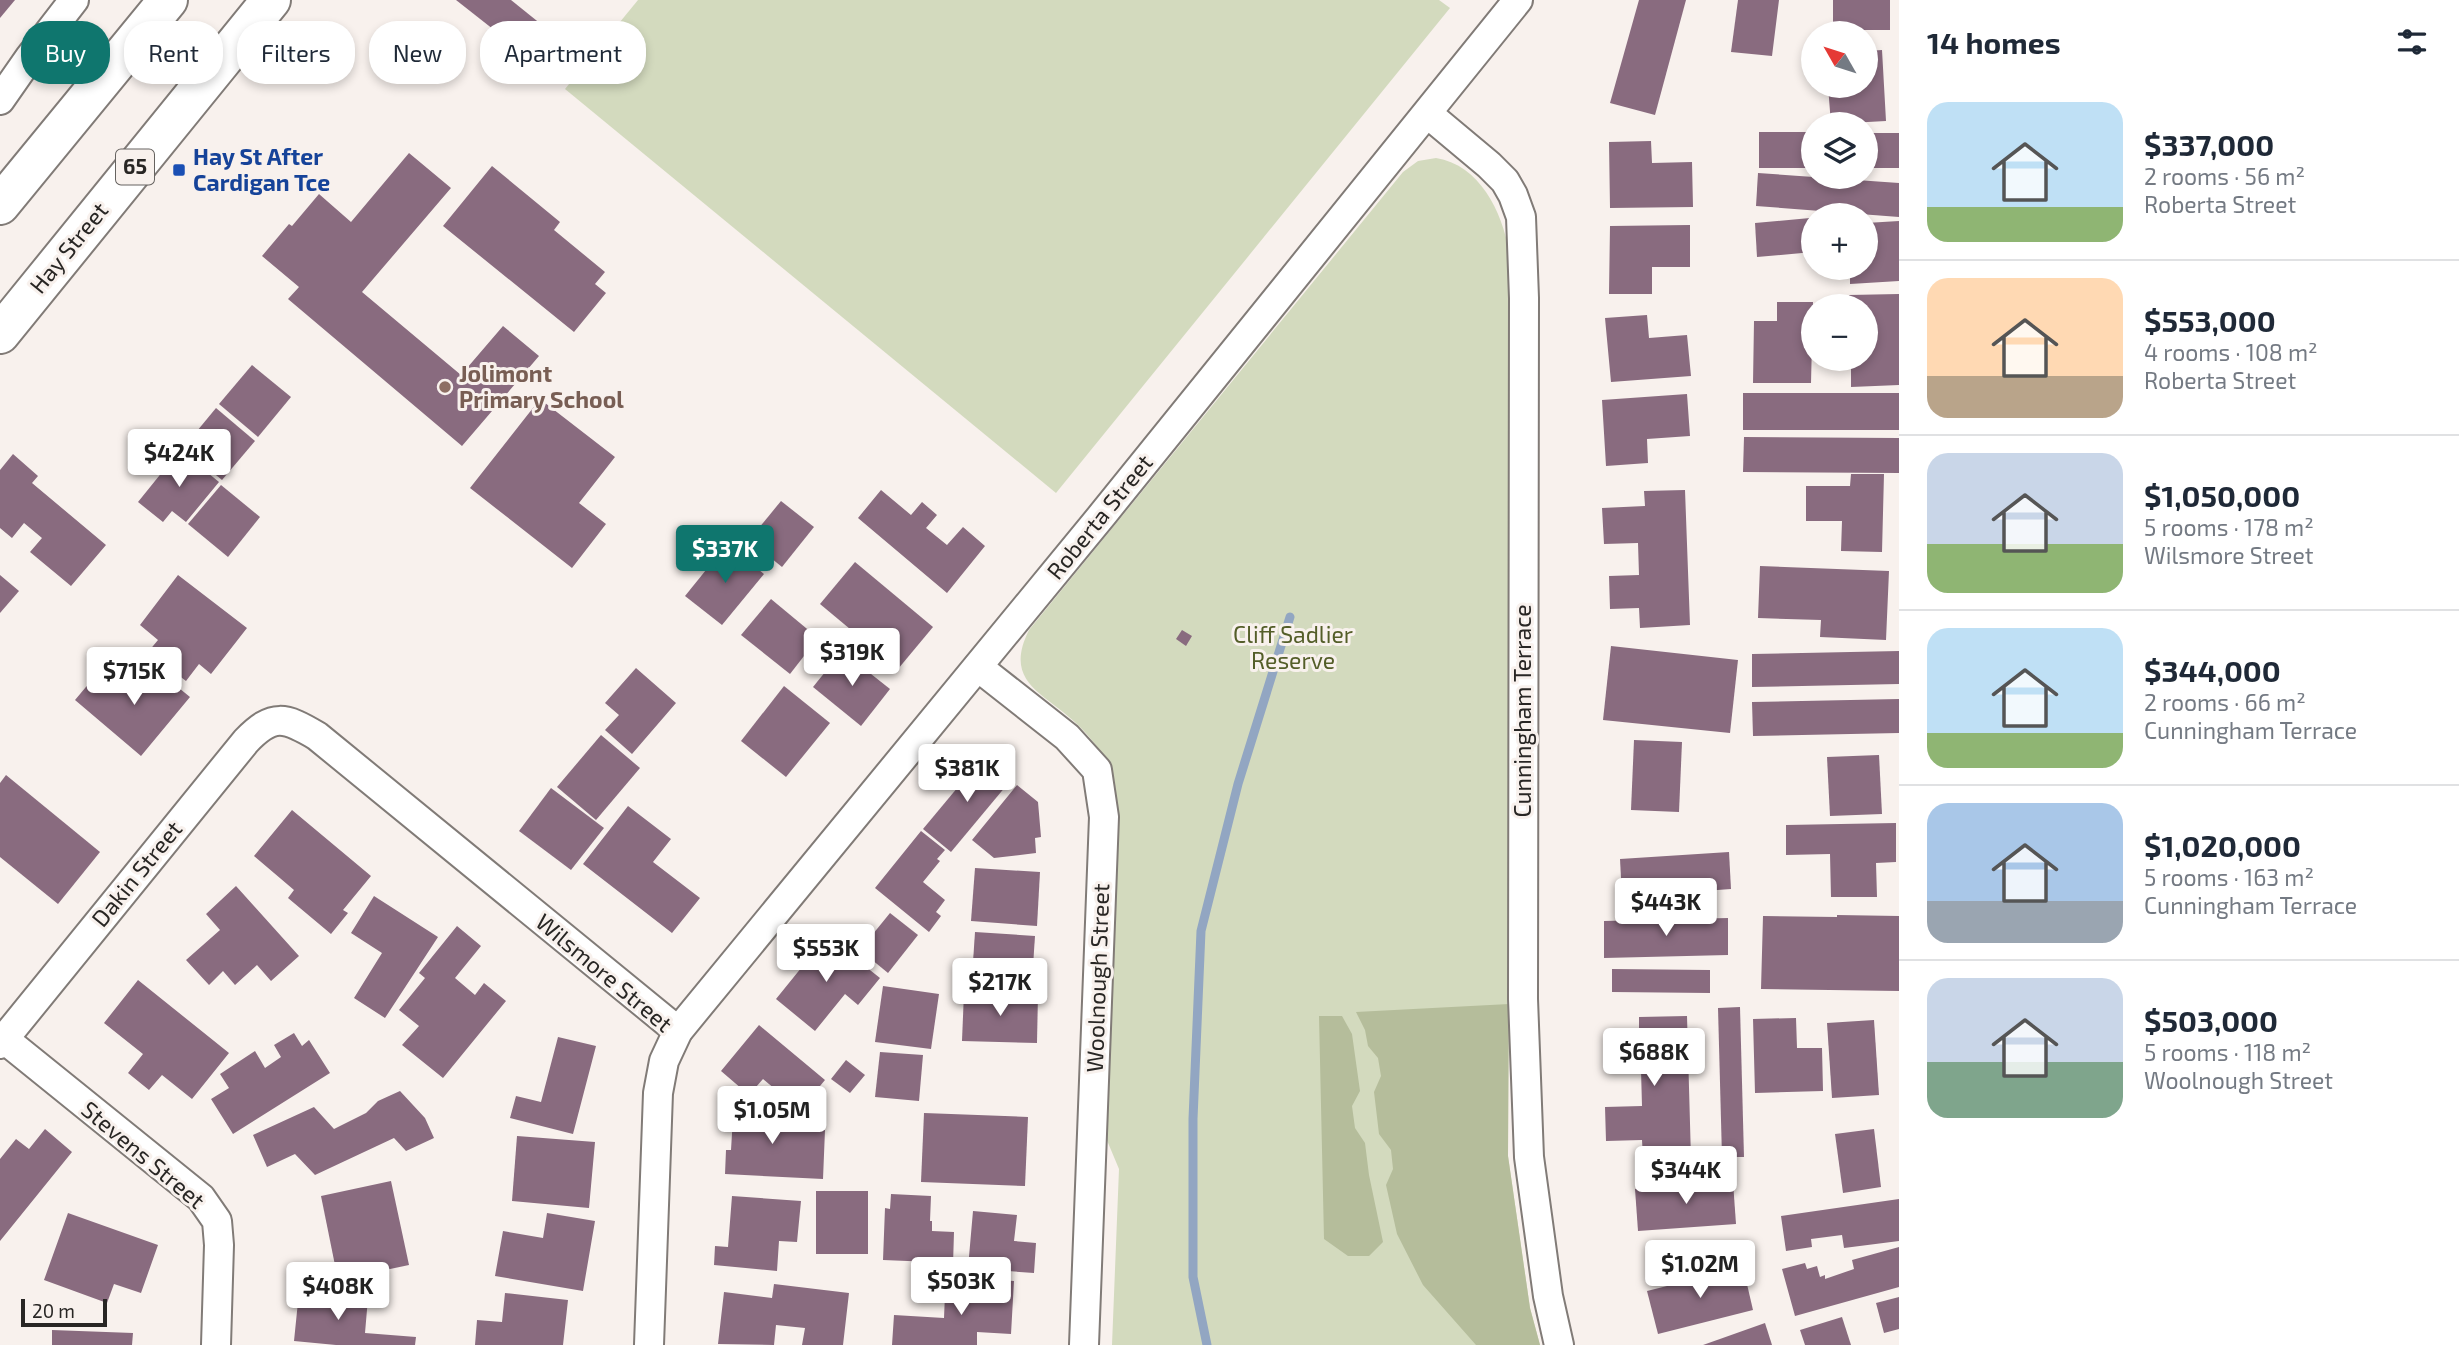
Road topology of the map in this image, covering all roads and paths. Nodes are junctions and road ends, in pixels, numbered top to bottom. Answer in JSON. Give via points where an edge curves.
{"nodes":[{"id":1,"x":74,"y":0,"type":"edge"},
{"id":2,"x":168,"y":0,"type":"edge"},
{"id":3,"x":271,"y":0,"type":"edge"},
{"id":4,"x":1518,"y":0,"type":"edge"},
{"id":5,"x":0,"y":100,"type":"edge"},
{"id":6,"x":1428,"y":114,"type":"junction"},
{"id":7,"x":0,"y":205,"type":"edge"},
{"id":8,"x":0,"y":334,"type":"edge"},
{"id":9,"x":978,"y":667,"type":"junction"},
{"id":10,"x":284,"y":720,"type":"joint"},
{"id":11,"x":678,"y":1031,"type":"junction"},
{"id":12,"x":2,"y":1041,"type":"edge"},
{"id":13,"x":216,"y":1345,"type":"edge"},
{"id":14,"x":649,"y":1345,"type":"edge"},
{"id":15,"x":1084,"y":1345,"type":"edge"},
{"id":16,"x":1559,"y":1345,"type":"edge"}],
"edges":[{"from":1,"to":5,"type":"street"},
{"from":2,"to":7,"type":"main road"},
{"from":3,"to":8,"type":"main road","name":"Hay Street","number":"65"},
{"from":4,"to":6,"type":"street","name":"Roberta Street"},
{"from":6,"to":9,"type":"street","name":"Roberta Street"},
{"from":6,"to":16,"type":"street","name":"Cunningham Terrace","via":[[1505,181],[1521,217],[1523,1012],[1528,1157]]},
{"from":9,"to":11,"type":"street","name":"Roberta Street"},
{"from":9,"to":15,"type":"street","name":"Woolnough Street","via":[[1067,737],[1097,770],[1104,817]]},
{"from":10,"to":11,"type":"street","name":"Wilsmore Street","via":[[317,736]]},
{"from":10,"to":12,"type":"street","name":"Dakin Street","via":[[267,722],[246,741]]},
{"from":11,"to":14,"type":"street","name":"Wilsmore Street","via":[[664,1061],[658,1093]]},
{"from":12,"to":13,"type":"street","name":"Stevens Street","via":[[201,1198],[216,1221],[219,1245]]}]}
